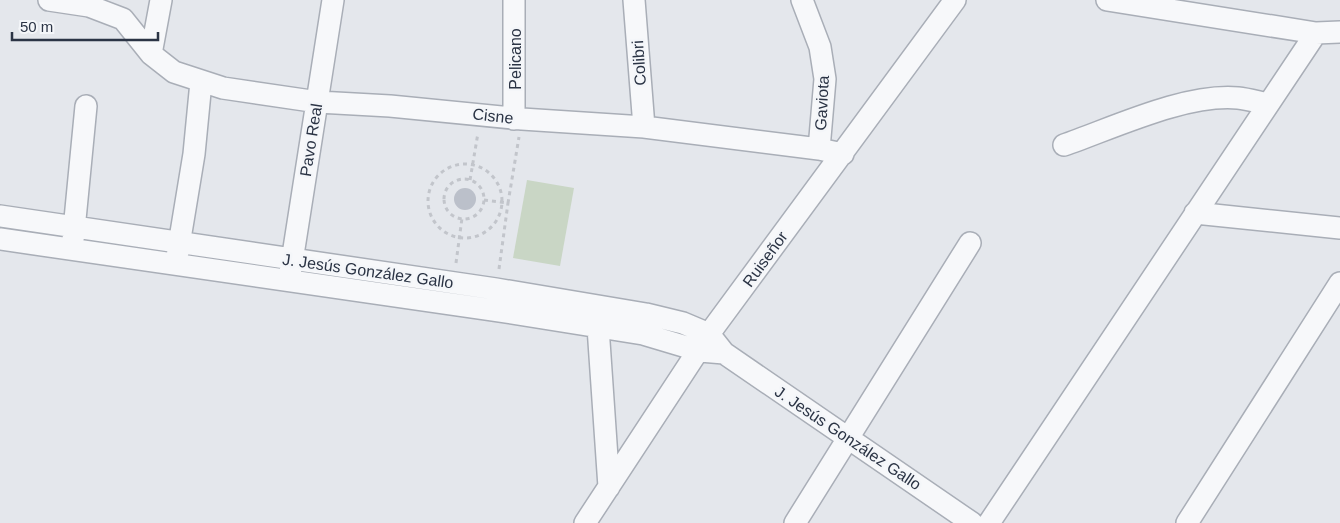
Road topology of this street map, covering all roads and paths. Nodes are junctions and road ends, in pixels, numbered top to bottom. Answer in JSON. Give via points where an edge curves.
{"nodes":[{"id":1,"x":49,"y":0,"type":"edge"},
{"id":2,"x":161,"y":0,"type":"edge"},
{"id":3,"x":333,"y":0,"type":"edge"},
{"id":4,"x":514,"y":0,"type":"edge"},
{"id":5,"x":634,"y":0,"type":"edge"},
{"id":6,"x":802,"y":0,"type":"edge"},
{"id":7,"x":955,"y":0,"type":"edge"},
{"id":8,"x":1107,"y":0,"type":"edge"},
{"id":9,"x":1340,"y":32,"type":"edge"},
{"id":10,"x":1316,"y":33,"type":"junction"},
{"id":11,"x":152,"y":54,"type":"junction"},
{"id":12,"x":201,"y":82,"type":"junction"},
{"id":13,"x":318,"y":102,"type":"junction"},
{"id":14,"x":1268,"y":104,"type":"junction"},
{"id":15,"x":86,"y":106,"type":"dead end"},
{"id":16,"x":480,"y":115,"type":"junction"},
{"id":17,"x":518,"y":119,"type":"junction"},
{"id":18,"x":644,"y":127,"type":"junction"},
{"id":19,"x":1064,"y":145,"type":"dead end"},
{"id":20,"x":819,"y":149,"type":"junction"},
{"id":21,"x":842,"y":154,"type":"junction"},
{"id":22,"x":473,"y":165,"type":"junction"},
{"id":23,"x":470,"y":180,"type":"junction"},
{"id":24,"x":484,"y":200,"type":"junction"},
{"id":25,"x":502,"y":202,"type":"junction"},
{"id":26,"x":508,"y":203,"type":"junction"},
{"id":27,"x":1195,"y":213,"type":"junction"},
{"id":28,"x":0,"y":216,"type":"edge"},
{"id":29,"x":462,"y":218,"type":"junction"},
{"id":30,"x":75,"y":227,"type":"junction"},
{"id":31,"x":1340,"y":228,"type":"edge"},
{"id":32,"x":459,"y":238,"type":"junction"},
{"id":33,"x":0,"y":240,"type":"edge"},
{"id":34,"x":179,"y":243,"type":"junction"},
{"id":35,"x":970,"y":243,"type":"dead end"},
{"id":36,"x":72,"y":250,"type":"junction"},
{"id":37,"x":292,"y":259,"type":"junction"},
{"id":38,"x":176,"y":265,"type":"junction"},
{"id":39,"x":289,"y":281,"type":"junction"},
{"id":40,"x":453,"y":283,"type":"junction"},
{"id":41,"x":1340,"y":283,"type":"edge"},
{"id":42,"x":496,"y":289,"type":"junction"},
{"id":43,"x":598,"y":327,"type":"junction"},
{"id":44,"x":705,"y":343,"type":"junction"},
{"id":45,"x":848,"y":437,"type":"junction"},
{"id":46,"x":609,"y":487,"type":"junction"},
{"id":47,"x":585,"y":523,"type":"edge"},
{"id":48,"x":795,"y":523,"type":"edge"},
{"id":49,"x":972,"y":523,"type":"edge"},
{"id":50,"x":989,"y":523,"type":"edge"},
{"id":51,"x":1187,"y":523,"type":"edge"}],
"edges":[{"from":1,"to":11,"type":"street","name":"Cisne","via":[[89,6],[123,19]]},
{"from":2,"to":11,"type":"street"},
{"from":3,"to":13,"type":"street","name":"Pavo Real"},
{"from":4,"to":17,"type":"street","name":"Pelicano"},
{"from":5,"to":18,"type":"street","name":"Colibri"},
{"from":6,"to":20,"type":"street","name":"Gaviota","via":[[820,46],[825,79]]},
{"from":7,"to":21,"type":"street","name":"Ruiseñor"},
{"from":8,"to":10,"type":"street"},
{"from":9,"to":10,"type":"street"},
{"from":10,"to":14,"type":"street"},
{"from":11,"to":12,"type":"street","name":"Cisne","via":[[174,72]]},
{"from":12,"to":13,"type":"street","name":"Cisne"},
{"from":12,"to":34,"type":"street","via":[[194,154]]},
{"from":13,"to":16,"type":"street","name":"Cisne"},
{"from":13,"to":37,"type":"street","name":"Pavo Real"},
{"from":14,"to":19,"type":"street","via":[[1237,98],[1194,101]]},
{"from":14,"to":27,"type":"street"},
{"from":15,"to":30,"type":"street"},
{"from":16,"to":17,"type":"street","name":"Cisne"},
{"from":16,"to":22,"type":"path"},
{"from":17,"to":18,"type":"street","name":"Cisne"},
{"from":17,"to":26,"type":"path"},
{"from":18,"to":20,"type":"street","name":"Cisne"},
{"from":20,"to":21,"type":"street","name":"Cisne"},
{"from":21,"to":44,"type":"street","name":"Ruiseñor"},
{"from":22,"to":23,"type":"path"},
{"from":22,"to":25,"type":"path","via":[[494,178]]},
{"from":22,"to":32,"type":"path","via":[[448,168],[439,175],[429,195],[429,207],[436,222],[448,234]]},
{"from":23,"to":24,"type":"path","via":[[479,185]]},
{"from":23,"to":29,"type":"path","via":[[455,181],[444,197],[448,210]]},
{"from":24,"to":25,"type":"path"},
{"from":24,"to":29,"type":"path","via":[[477,214]]},
{"from":25,"to":26,"type":"path"},
{"from":25,"to":32,"type":"path","via":[[497,220],[484,233],[472,238]]},
{"from":26,"to":42,"type":"path"},
{"from":27,"to":31,"type":"street"},
{"from":27,"to":50,"type":"street"},
{"from":28,"to":30,"type":"street","name":"J. Jesús González Gallo"},
{"from":29,"to":32,"type":"path"},
{"from":30,"to":34,"type":"street","name":"J. Jesús González Gallo"},
{"from":30,"to":36,"type":"street"},
{"from":32,"to":40,"type":"path"},
{"from":33,"to":36,"type":"street","name":"J. Jesús González Gallo"},
{"from":34,"to":37,"type":"street","name":"J. Jesús González Gallo"},
{"from":34,"to":38,"type":"street"},
{"from":35,"to":45,"type":"street"},
{"from":36,"to":38,"type":"street","name":"J. Jesús González Gallo"},
{"from":37,"to":39,"type":"street","name":"Pavo Real"},
{"from":37,"to":40,"type":"street","name":"J. Jesús González Gallo"},
{"from":38,"to":39,"type":"street","name":"J. Jesús González Gallo"},
{"from":39,"to":43,"type":"street","name":"J. Jesús González Gallo"},
{"from":40,"to":42,"type":"street","name":"J. Jesús González Gallo"},
{"from":41,"to":51,"type":"street"},
{"from":42,"to":44,"type":"street","name":"J. Jesús González Gallo","via":[[682,323]]},
{"from":43,"to":44,"type":"street","name":"J. Jesús González Gallo"},
{"from":43,"to":46,"type":"street"},
{"from":44,"to":45,"type":"street","name":"J. Jesús González Gallo"},
{"from":44,"to":46,"type":"street","name":"Ruiseñor"},
{"from":45,"to":48,"type":"street"},
{"from":45,"to":49,"type":"street","name":"J. Jesús González Gallo"},
{"from":46,"to":47,"type":"street","name":"Ruiseñor"}]}
